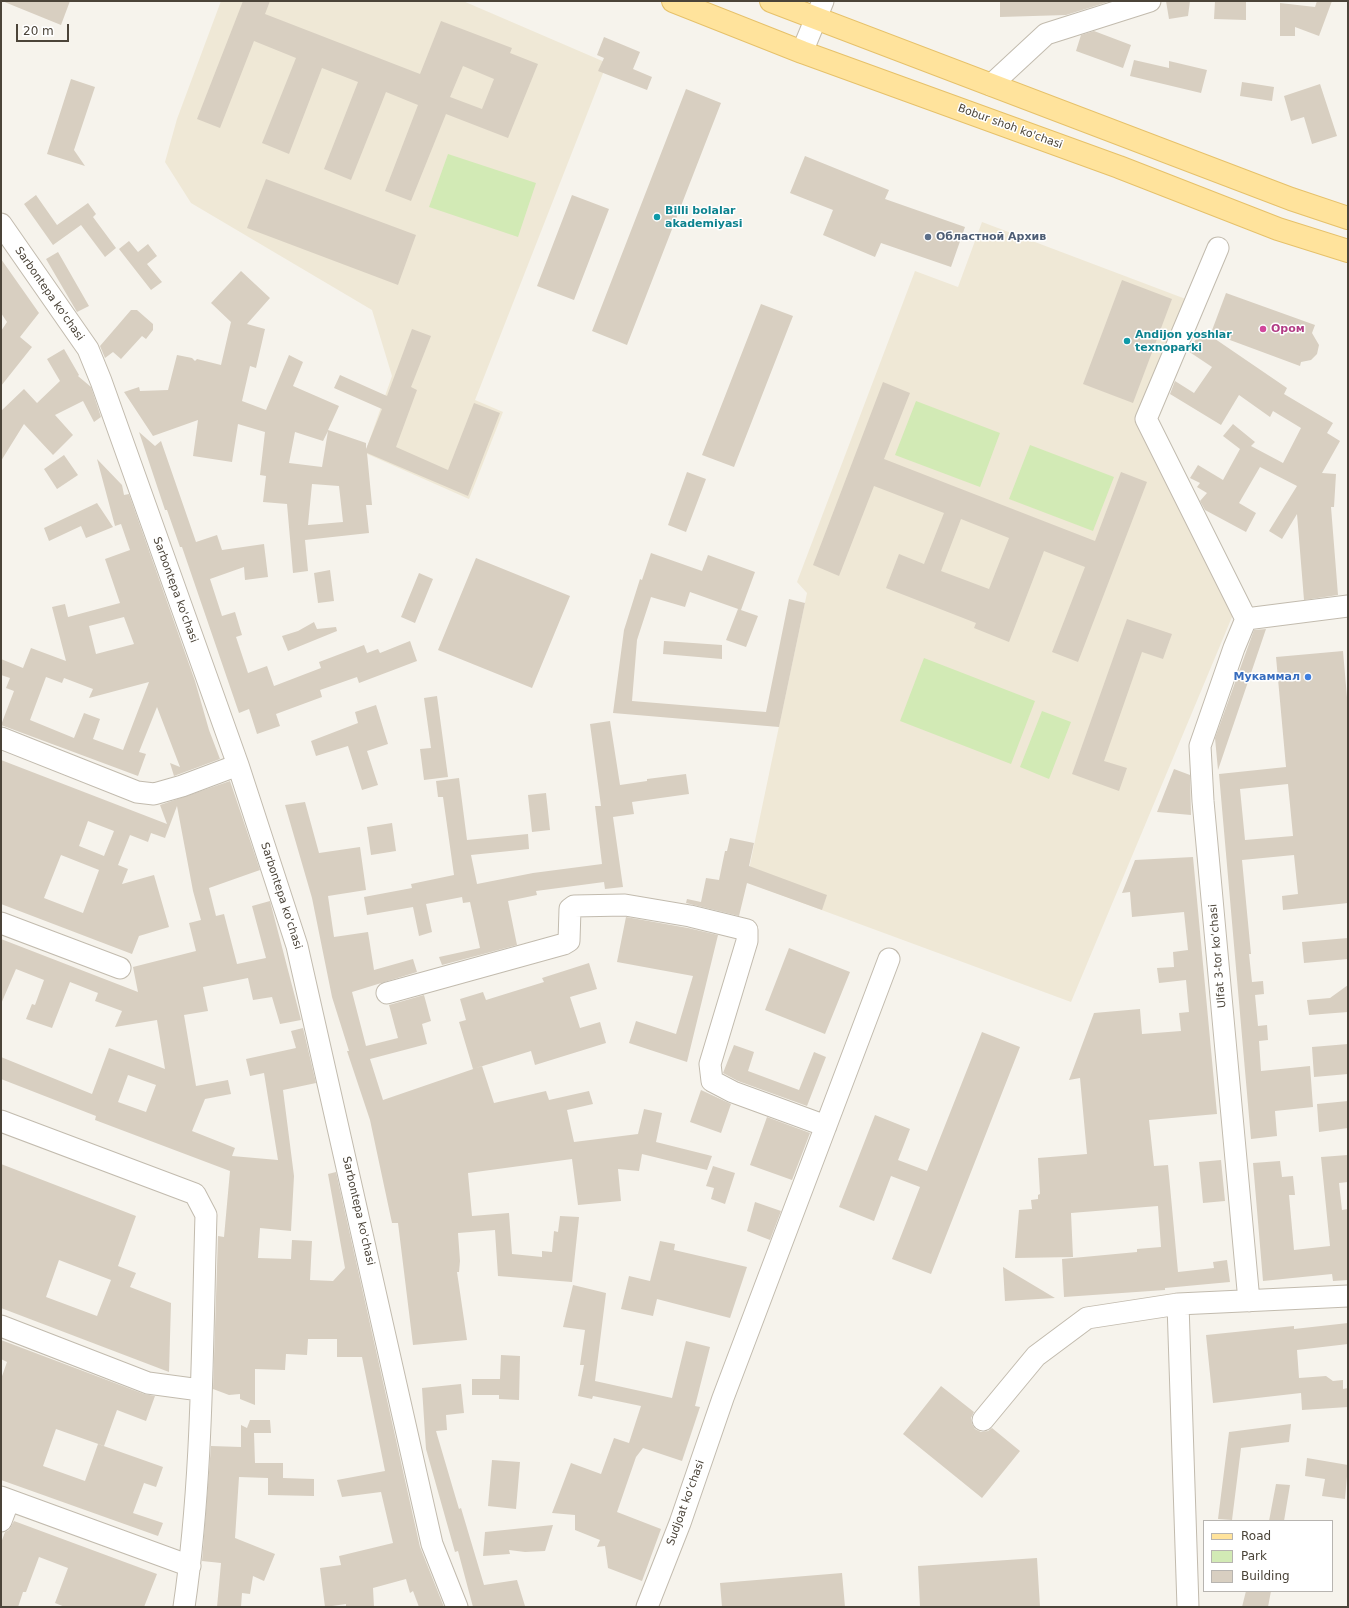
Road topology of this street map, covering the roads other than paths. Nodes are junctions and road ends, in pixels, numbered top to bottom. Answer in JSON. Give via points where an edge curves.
{"nodes":[{"id":1,"x":673,"y":1,"type":"edge"},
{"id":2,"x":771,"y":1,"type":"edge"},
{"id":3,"x":1150,"y":1,"type":"edge"},
{"id":4,"x":819,"y":10,"type":"edge"},
{"id":5,"x":802,"y":52,"type":"junction"},
{"id":6,"x":991,"y":85,"type":"junction"},
{"id":7,"x":1348,"y":218,"type":"edge"},
{"id":8,"x":1,"y":224,"type":"edge"},
{"id":9,"x":1218,"y":248,"type":"dead end"},
{"id":10,"x":1348,"y":251,"type":"edge"},
{"id":11,"x":1348,"y":606,"type":"edge"},
{"id":12,"x":1246,"y":619,"type":"junction"},
{"id":13,"x":1,"y":738,"type":"edge"},
{"id":14,"x":238,"y":765,"type":"junction"},
{"id":15,"x":1,"y":923,"type":"edge"},
{"id":16,"x":889,"y":959,"type":"dead end"},
{"id":17,"x":120,"y":968,"type":"dead end"},
{"id":18,"x":387,"y":993,"type":"dead end"},
{"id":19,"x":1,"y":1121,"type":"edge"},
{"id":20,"x":826,"y":1126,"type":"junction"},
{"id":21,"x":1348,"y":1296,"type":"edge"},
{"id":22,"x":1249,"y":1301,"type":"junction"},
{"id":23,"x":1178,"y":1304,"type":"junction"},
{"id":24,"x":1,"y":1326,"type":"edge"},
{"id":25,"x":200,"y":1390,"type":"junction"},
{"id":26,"x":983,"y":1420,"type":"dead end"},
{"id":27,"x":5,"y":1498,"type":"edge"},
{"id":28,"x":1,"y":1521,"type":"edge"},
{"id":29,"x":190,"y":1566,"type":"junction"},
{"id":30,"x":1191,"y":1606,"type":"edge"},
{"id":31,"x":184,"y":1607,"type":"edge"},
{"id":32,"x":457,"y":1607,"type":"edge"},
{"id":33,"x":647,"y":1607,"type":"edge"}],
"edges":[{"from":1,"to":5,"type":"main road","name":"Bobur shoh ko'chasi"},
{"from":2,"to":4,"type":"main road"},
{"from":3,"to":6,"type":"street","via":[[1046,34]]},
{"from":4,"to":5,"type":"street"},
{"from":4,"to":6,"type":"main road"},
{"from":5,"to":10,"type":"main road","name":"Bobur shoh ko'chasi","via":[[1111,164],[1278,229]]},
{"from":6,"to":7,"type":"main road","via":[[1291,199]]},
{"from":8,"to":14,"type":"street","name":"Sarbontepa ko'chasi","via":[[88,349]]},
{"from":9,"to":12,"type":"street","via":[[1146,419]]},
{"from":11,"to":12,"type":"street"},
{"from":12,"to":22,"type":"street","name":"Ulfat 3-tor koʻchasi","via":[[1200,746]]},
{"from":13,"to":14,"type":"street","via":[[137,792],[154,794]]},
{"from":14,"to":32,"type":"street","name":"Sarbontepa ko'chasi","via":[[297,946],[432,1544]]},
{"from":15,"to":17,"type":"street"},
{"from":16,"to":20,"type":"street","name":"Sudjoat koʻchasi"},
{"from":18,"to":20,"type":"street","via":[[564,944],[569,941],[570,909],[574,906],[625,905],[690,916],[747,930],[747,941],[710,1064],[712,1081],[733,1092]]},
{"from":19,"to":25,"type":"street","via":[[195,1194],[206,1215]]},
{"from":20,"to":33,"type":"street","name":"Sudjoat koʻchasi"},
{"from":21,"to":22,"type":"street"},
{"from":22,"to":23,"type":"street"},
{"from":23,"to":26,"type":"street","via":[[1087,1318],[1036,1356]]},
{"from":23,"to":30,"type":"street"},
{"from":24,"to":25,"type":"street","via":[[148,1383]]},
{"from":25,"to":29,"type":"street"},
{"from":27,"to":28,"type":"street"},
{"from":27,"to":29,"type":"street"},
{"from":29,"to":31,"type":"street"}]}
